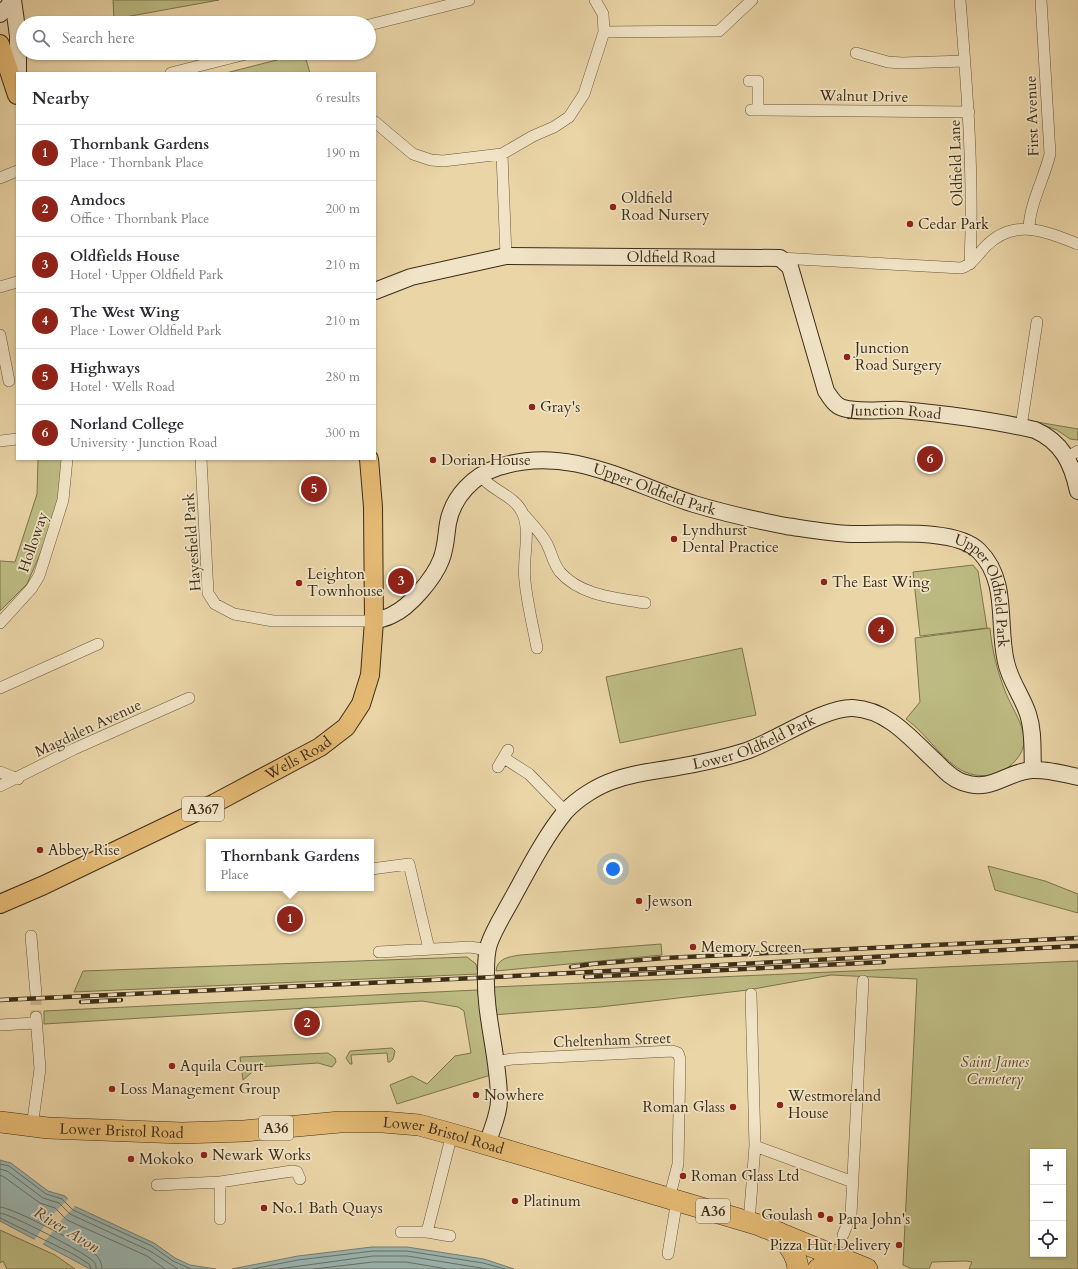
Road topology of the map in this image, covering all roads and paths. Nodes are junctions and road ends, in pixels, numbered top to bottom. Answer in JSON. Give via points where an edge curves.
{"nodes":[{"id":1,"x":12,"y":0,"type":"edge"},
{"id":2,"x":469,"y":0,"type":"edge"},
{"id":3,"x":595,"y":0,"type":"edge"},
{"id":4,"x":752,"y":0,"type":"edge"},
{"id":5,"x":960,"y":0,"type":"edge"},
{"id":6,"x":1042,"y":0,"type":"edge"},
{"id":7,"x":0,"y":14,"type":"edge"},
{"id":8,"x":376,"y":23,"type":"edge"},
{"id":9,"x":16,"y":24,"type":"edge"},
{"id":10,"x":604,"y":32,"type":"junction"},
{"id":11,"x":0,"y":44,"type":"edge"},
{"id":12,"x":856,"y":54,"type":"dead end"},
{"id":13,"x":18,"y":60,"type":"edge"},
{"id":14,"x":222,"y":60,"type":"edge"},
{"id":15,"x":965,"y":61,"type":"junction"},
{"id":16,"x":18,"y":72,"type":"edge"},
{"id":17,"x":175,"y":72,"type":"edge"},
{"id":18,"x":749,"y":82,"type":"dead end"},
{"id":19,"x":16,"y":92,"type":"edge"},
{"id":20,"x":969,"y":112,"type":"junction"},
{"id":21,"x":376,"y":123,"type":"edge"},
{"id":22,"x":502,"y":154,"type":"junction"},
{"id":23,"x":16,"y":171,"type":"edge"},
{"id":24,"x":0,"y":178,"type":"edge"},
{"id":25,"x":1029,"y":228,"type":"junction"},
{"id":26,"x":1078,"y":244,"type":"edge"},
{"id":27,"x":506,"y":256,"type":"junction"},
{"id":28,"x":780,"y":258,"type":"junction"},
{"id":29,"x":970,"y":264,"type":"junction"},
{"id":30,"x":16,"y":282,"type":"edge"},
{"id":31,"x":0,"y":287,"type":"edge"},
{"id":32,"x":376,"y":291,"type":"edge"},
{"id":33,"x":1037,"y":322,"type":"dead end"},
{"id":34,"x":0,"y":335,"type":"edge"},
{"id":35,"x":9,"y":381,"type":"dead end"},
{"id":36,"x":1021,"y":427,"type":"junction"},
{"id":37,"x":16,"y":439,"type":"edge"},
{"id":38,"x":0,"y":441,"type":"edge"},
{"id":39,"x":1073,"y":454,"type":"edge"},
{"id":40,"x":67,"y":460,"type":"edge"},
{"id":41,"x":201,"y":460,"type":"edge"},
{"id":42,"x":370,"y":460,"type":"edge"},
{"id":43,"x":480,"y":475,"type":"junction"},
{"id":44,"x":1078,"y":491,"type":"edge"},
{"id":45,"x":523,"y":513,"type":"junction"},
{"id":46,"x":645,"y":603,"type":"dead end"},
{"id":47,"x":374,"y":621,"type":"junction"},
{"id":48,"x":0,"y":623,"type":"edge"},
{"id":49,"x":98,"y":644,"type":"dead end"},
{"id":50,"x":537,"y":648,"type":"dead end"},
{"id":51,"x":0,"y":688,"type":"edge"},
{"id":52,"x":189,"y":698,"type":"dead end"},
{"id":53,"x":503,"y":758,"type":"dead end"},
{"id":54,"x":1033,"y":770,"type":"junction"},
{"id":55,"x":0,"y":772,"type":"edge"},
{"id":56,"x":1078,"y":777,"type":"edge"},
{"id":57,"x":18,"y":779,"type":"junction"},
{"id":58,"x":0,"y":786,"type":"edge"},
{"id":59,"x":566,"y":812,"type":"junction"},
{"id":60,"x":374,"y":869,"type":"edge"},
{"id":61,"x":0,"y":904,"type":"edge"},
{"id":62,"x":31,"y":936,"type":"dead end"},
{"id":63,"x":488,"y":948,"type":"junction"},
{"id":64,"x":429,"y":949,"type":"junction"},
{"id":65,"x":379,"y":952,"type":"dead end"},
{"id":66,"x":863,"y":981,"type":"dead end"},
{"id":67,"x":36,"y":994,"type":"tunnel mouth"},
{"id":68,"x":751,"y":994,"type":"dead end"},
{"id":69,"x":0,"y":1025,"type":"edge"},
{"id":70,"x":496,"y":1062,"type":"junction"},
{"id":71,"x":0,"y":1122,"type":"edge"},
{"id":72,"x":32,"y":1127,"type":"junction"},
{"id":73,"x":452,"y":1134,"type":"junction"},
{"id":74,"x":487,"y":1145,"type":"junction"},
{"id":75,"x":755,"y":1146,"type":"junction"},
{"id":76,"x":300,"y":1179,"type":"dead end"},
{"id":77,"x":220,"y":1182,"type":"junction"},
{"id":78,"x":852,"y":1182,"type":"junction"},
{"id":79,"x":157,"y":1185,"type":"dead end"},
{"id":80,"x":673,"y":1200,"type":"junction"},
{"id":81,"x":220,"y":1219,"type":"dead end"},
{"id":82,"x":749,"y":1222,"type":"junction"},
{"id":83,"x":401,"y":1232,"type":"dead end"},
{"id":84,"x":427,"y":1232,"type":"junction"},
{"id":85,"x":779,"y":1232,"type":"junction"},
{"id":86,"x":843,"y":1235,"type":"dead end"},
{"id":87,"x":450,"y":1236,"type":"dead end"},
{"id":88,"x":668,"y":1254,"type":"dead end"},
{"id":89,"x":860,"y":1266,"type":"edge"},
{"id":90,"x":798,"y":1269,"type":"edge"},
{"id":91,"x":818,"y":1269,"type":"edge"}],
"edges":[{"from":1,"to":7,"type":"street"},
{"from":1,"to":9,"type":"street"},
{"from":2,"to":8,"type":"street"},
{"from":3,"to":10,"type":"street","via":[[602,14]]},
{"from":4,"to":10,"type":"street","via":[[726,27],[714,32]]},
{"from":5,"to":15,"type":"street","name":"Oldfield Lane"},
{"from":6,"to":25,"type":"street","name":"First Avenue","via":[[1050,154],[1030,216]]},
{"from":10,"to":22,"type":"street","via":[[584,94],[569,117]]},
{"from":11,"to":19,"type":"main road"},
{"from":12,"to":15,"type":"street","via":[[902,63]]},
{"from":13,"to":16,"type":"street"},
{"from":14,"to":17,"type":"street"},
{"from":15,"to":20,"type":"street","name":"Oldfield Lane"},
{"from":18,"to":20,"type":"street","name":"Walnut Drive","via":[[758,81],[754,110]]},
{"from":20,"to":29,"type":"street","name":"Oldfield Lane","via":[[973,209]]},
{"from":21,"to":22,"type":"street","via":[[413,154],[431,160],[443,161]]},
{"from":22,"to":27,"type":"street"},
{"from":23,"to":24,"type":"street"},
{"from":25,"to":26,"type":"street"},
{"from":25,"to":29,"type":"street","via":[[1010,232],[992,240]]},
{"from":27,"to":28,"type":"street","name":"Oldfield Road"},
{"from":27,"to":32,"type":"street","name":"Oldfield Road","via":[[412,277]]},
{"from":28,"to":29,"type":"street","name":"Oldfield Road","via":[[954,268]]},
{"from":28,"to":36,"type":"street","name":"Junction Road","via":[[790,267],[826,391],[840,407],[926,412]]},
{"from":30,"to":31,"type":"street"},
{"from":33,"to":36,"type":"street"},
{"from":34,"to":35,"type":"street"},
{"from":36,"to":39,"type":"street","name":"Junction Road","via":[[1047,436]]},
{"from":37,"to":38,"type":"street"},
{"from":39,"to":44,"type":"street","name":"Junction Road"},
{"from":40,"to":48,"type":"street","name":"Holloway","via":[[63,500],[39,576],[31,589]]},
{"from":41,"to":47,"type":"street","name":"Hayesfield Park","via":[[208,593],[215,604],[234,614],[273,621]]},
{"from":42,"to":47,"type":"main road","name":"Wells Road","number":"A367"},
{"from":43,"to":45,"type":"street","via":[[486,484],[507,496]]},
{"from":43,"to":47,"type":"street","name":"Upper Oldfield Park","via":[[453,505],[441,561],[427,583],[411,601],[392,615]]},
{"from":43,"to":54,"type":"street","name":"Upper Oldfield Park","via":[[516,463],[576,463],[598,468],[692,503],[786,526],[849,534],[937,535],[966,540],[983,556],[1000,589],[1002,644],[1006,666],[1028,712],[1032,730]]},
{"from":45,"to":46,"type":"street","via":[[547,543],[552,560],[561,573],[596,595]]},
{"from":45,"to":50,"type":"street","via":[[526,526],[524,580]]},
{"from":47,"to":61,"type":"main road","name":"Wells Road","number":"A367","via":[[367,689],[355,716],[334,738],[215,803]]},
{"from":49,"to":51,"type":"street"},
{"from":52,"to":57,"type":"street","name":"Magdalen Avenue","via":[[74,749]]},
{"from":53,"to":59,"type":"street","via":[[529,774]]},
{"from":54,"to":56,"type":"street","name":"Lower Oldfield Park"},
{"from":54,"to":59,"type":"street","name":"Lower Oldfield Park","via":[[1014,774],[991,784],[959,781],[906,732],[887,719],[851,708],[825,714],[746,751],[616,779],[583,797]]},
{"from":55,"to":57,"type":"street"},
{"from":57,"to":58,"type":"street","name":"Magdalen Avenue"},
{"from":59,"to":63,"type":"street","name":"Lower Oldfield Park","via":[[530,868]]},
{"from":60,"to":64,"type":"street","via":[[409,864]]},
{"from":62,"to":67,"type":"street"},
{"from":63,"to":64,"type":"street"},
{"from":63,"to":70,"type":"street","via":[[485,991]]},
{"from":64,"to":65,"type":"street"},
{"from":66,"to":78,"type":"street"},
{"from":68,"to":75,"type":"street"},
{"from":69,"to":72,"type":"street","via":[[35,1020],[40,1069]]},
{"from":70,"to":74,"type":"street","via":[[498,1116]]},
{"from":70,"to":80,"type":"street","name":"Cheltenham Street","via":[[672,1051],[678,1053],[678,1164]]},
{"from":71,"to":72,"type":"highway","name":"Lower Bristol Road","number":"A36"},
{"from":72,"to":73,"type":"highway","name":"Lower Bristol Road","number":"A36","via":[[90,1131],[216,1133],[361,1122],[419,1125]]},
{"from":73,"to":74,"type":"highway","name":"Lower Bristol Road","number":"A36"},
{"from":73,"to":84,"type":"street"},
{"from":74,"to":80,"type":"highway","name":"Lower Bristol Road","number":"A36"},
{"from":75,"to":78,"type":"street"},
{"from":75,"to":82,"type":"street"},
{"from":76,"to":77,"type":"street","via":[[297,1172],[292,1171]]},
{"from":77,"to":79,"type":"street"},
{"from":77,"to":81,"type":"street"},
{"from":78,"to":86,"type":"street","via":[[851,1215]]},
{"from":80,"to":82,"type":"highway","name":"Lower Bristol Road","number":"A36"},
{"from":80,"to":88,"type":"street","name":"Cheltenham Street"},
{"from":82,"to":85,"type":"highway","name":"Lower Bristol Road","number":"A36"},
{"from":83,"to":84,"type":"street"},
{"from":84,"to":87,"type":"street"},
{"from":85,"to":89,"type":"highway","name":"Lower Bristol Road","number":"A36"},
{"from":85,"to":90,"type":"highway","via":[[795,1255]]},
{"from":89,"to":91,"type":"highway","via":[[831,1264]]}]}
